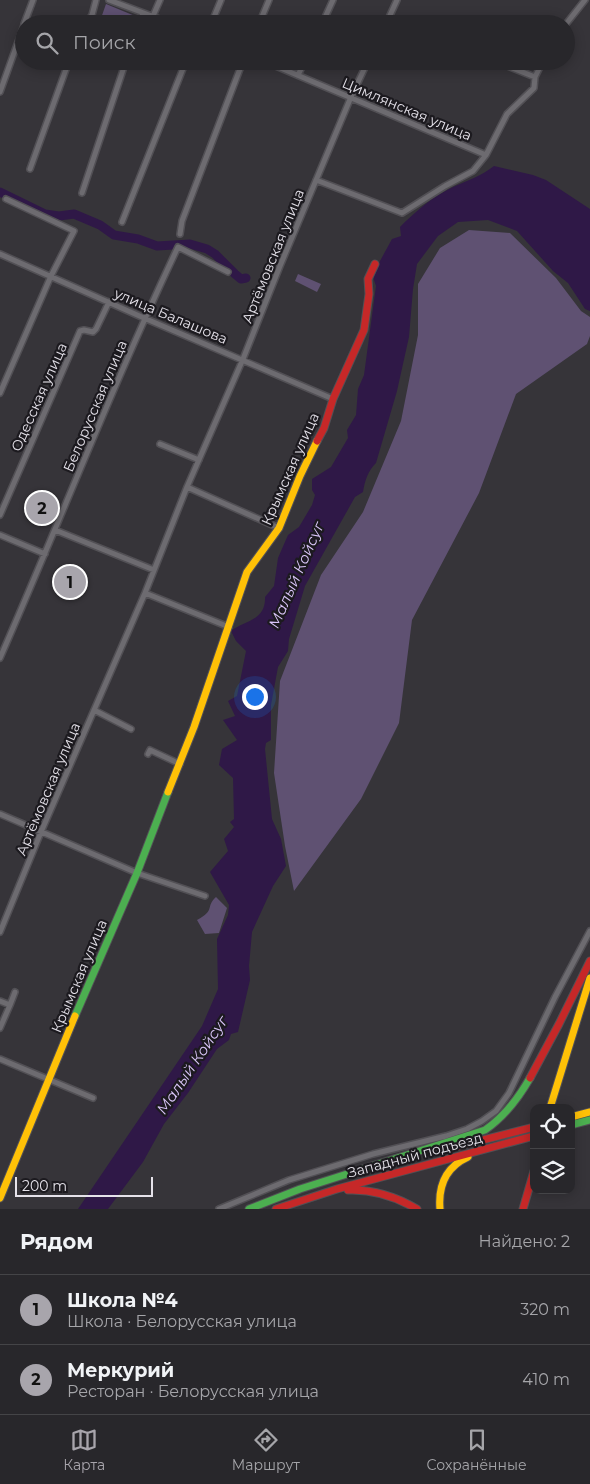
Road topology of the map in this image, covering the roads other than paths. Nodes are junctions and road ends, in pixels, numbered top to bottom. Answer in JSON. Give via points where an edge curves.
{"nodes":[{"id":1,"x":33,"y":0,"type":"edge"},
{"id":2,"x":96,"y":0,"type":"edge"},
{"id":3,"x":109,"y":0,"type":"edge"},
{"id":4,"x":160,"y":0,"type":"edge"},
{"id":5,"x":221,"y":0,"type":"edge"},
{"id":6,"x":269,"y":0,"type":"edge"},
{"id":7,"x":333,"y":0,"type":"edge"},
{"id":8,"x":397,"y":0,"type":"edge"},
{"id":9,"x":585,"y":0,"type":"edge"},
{"id":10,"x":143,"y":13,"type":"joint"},
{"id":11,"x":28,"y":15,"type":"edge"},
{"id":12,"x":91,"y":15,"type":"edge"},
{"id":13,"x":150,"y":15,"type":"edge"},
{"id":14,"x":153,"y":15,"type":"edge"},
{"id":15,"x":215,"y":15,"type":"edge"},
{"id":16,"x":263,"y":15,"type":"edge"},
{"id":17,"x":326,"y":15,"type":"edge"},
{"id":18,"x":390,"y":15,"type":"edge"},
{"id":19,"x":573,"y":15,"type":"edge"},
{"id":20,"x":15,"y":50,"type":"edge"},
{"id":21,"x":66,"y":70,"type":"edge"},
{"id":22,"x":123,"y":70,"type":"edge"},
{"id":23,"x":182,"y":70,"type":"edge"},
{"id":24,"x":240,"y":70,"type":"edge"},
{"id":25,"x":286,"y":70,"type":"edge"},
{"id":26,"x":300,"y":70,"type":"edge"},
{"id":27,"x":364,"y":70,"type":"edge"},
{"id":28,"x":517,"y":70,"type":"edge"},
{"id":29,"x":538,"y":70,"type":"edge"},
{"id":30,"x":298,"y":75,"type":"junction"},
{"id":31,"x":535,"y":77,"type":"junction"},
{"id":32,"x":0,"y":92,"type":"edge"},
{"id":33,"x":351,"y":97,"type":"junction"},
{"id":34,"x":486,"y":155,"type":"junction"},
{"id":35,"x":30,"y":169,"type":"dead end"},
{"id":36,"x":316,"y":180,"type":"junction"},
{"id":37,"x":82,"y":193,"type":"dead end"},
{"id":38,"x":6,"y":199,"type":"dead end"},
{"id":39,"x":122,"y":222,"type":"dead end"},
{"id":40,"x":180,"y":234,"type":"dead end"},
{"id":41,"x":0,"y":254,"type":"edge"},
{"id":42,"x":374,"y":264,"type":"dead end"},
{"id":43,"x":228,"y":272,"type":"dead end"},
{"id":44,"x":51,"y":276,"type":"junction"},
{"id":45,"x":109,"y":302,"type":"junction"},
{"id":46,"x":144,"y":318,"type":"junction"},
{"id":47,"x":243,"y":360,"type":"junction"},
{"id":48,"x":0,"y":393,"type":"edge"},
{"id":49,"x":333,"y":399,"type":"junction"},
{"id":50,"x":160,"y":444,"type":"dead end"},
{"id":51,"x":199,"y":460,"type":"junction"},
{"id":52,"x":187,"y":487,"type":"junction"},
{"id":53,"x":0,"y":515,"type":"edge"},
{"id":54,"x":279,"y":528,"type":"junction"},
{"id":55,"x":55,"y":530,"type":"junction"},
{"id":56,"x":0,"y":535,"type":"edge"},
{"id":57,"x":45,"y":554,"type":"junction"},
{"id":58,"x":154,"y":570,"type":"junction"},
{"id":59,"x":145,"y":593,"type":"junction"},
{"id":60,"x":229,"y":627,"type":"junction"},
{"id":61,"x":0,"y":658,"type":"edge"},
{"id":62,"x":94,"y":710,"type":"junction"},
{"id":63,"x":130,"y":728,"type":"dead end"},
{"id":64,"x":148,"y":754,"type":"dead end"},
{"id":65,"x":180,"y":764,"type":"junction"},
{"id":66,"x":0,"y":814,"type":"edge"},
{"id":67,"x":41,"y":832,"type":"junction"},
{"id":68,"x":137,"y":872,"type":"junction"},
{"id":69,"x":204,"y":896,"type":"dead end"},
{"id":70,"x":590,"y":931,"type":"edge"},
{"id":71,"x":0,"y":932,"type":"edge"},
{"id":72,"x":590,"y":961,"type":"edge"},
{"id":73,"x":590,"y":978,"type":"edge"},
{"id":74,"x":590,"y":989,"type":"edge"},
{"id":75,"x":15,"y":992,"type":"dead end"},
{"id":76,"x":0,"y":1000,"type":"edge"},
{"id":77,"x":10,"y":1005,"type":"junction"},
{"id":78,"x":0,"y":1028,"type":"edge"},
{"id":79,"x":0,"y":1059,"type":"edge"},
{"id":80,"x":48,"y":1079,"type":"junction"},
{"id":81,"x":93,"y":1098,"type":"dead end"},
{"id":82,"x":554,"y":1102,"type":"edge"},
{"id":83,"x":590,"y":1112,"type":"edge"},
{"id":84,"x":575,"y":1116,"type":"edge"},
{"id":85,"x":590,"y":1120,"type":"edge"},
{"id":86,"x":575,"y":1124,"type":"edge"},
{"id":87,"x":530,"y":1128,"type":"edge"},
{"id":88,"x":530,"y":1137,"type":"edge"},
{"id":89,"x":530,"y":1137,"type":"edge"},
{"id":90,"x":334,"y":1178,"type":"junction"},
{"id":91,"x":530,"y":1185,"type":"edge"},
{"id":92,"x":533,"y":1194,"type":"edge"},
{"id":93,"x":0,"y":1198,"type":"edge"},
{"id":94,"x":303,"y":1198,"type":"junction"},
{"id":95,"x":219,"y":1209,"type":"edge"},
{"id":96,"x":249,"y":1209,"type":"edge"},
{"id":97,"x":276,"y":1209,"type":"edge"},
{"id":98,"x":417,"y":1209,"type":"edge"},
{"id":99,"x":440,"y":1209,"type":"edge"},
{"id":100,"x":523,"y":1209,"type":"edge"},
{"id":101,"x":529,"y":1209,"type":"edge"}],
"edges":[{"from":1,"to":11,"type":"street"},
{"from":2,"to":12,"type":"street"},
{"from":3,"to":10,"type":"street"},
{"from":4,"to":14,"type":"street"},
{"from":5,"to":15,"type":"street"},
{"from":6,"to":16,"type":"street"},
{"from":7,"to":17,"type":"street"},
{"from":8,"to":18,"type":"street"},
{"from":9,"to":19,"type":"street"},
{"from":10,"to":13,"type":"street"},
{"from":20,"to":32,"type":"street"},
{"from":21,"to":35,"type":"street"},
{"from":22,"to":37,"type":"street"},
{"from":23,"to":39,"type":"street"},
{"from":24,"to":40,"type":"street","via":[[182,221]]},
{"from":25,"to":30,"type":"street","name":"Цимлянская улица"},
{"from":26,"to":30,"type":"street"},
{"from":27,"to":33,"type":"street","name":"Артёмовская улица"},
{"from":28,"to":31,"type":"street"},
{"from":29,"to":31,"type":"street"},
{"from":30,"to":33,"type":"street","name":"Цимлянская улица"},
{"from":31,"to":34,"type":"street","via":[[534,88],[507,114]]},
{"from":33,"to":34,"type":"street","name":"Цимлянская улица"},
{"from":33,"to":36,"type":"street","name":"Артёмовская улица"},
{"from":34,"to":36,"type":"street","via":[[473,171],[402,213]]},
{"from":36,"to":47,"type":"street","name":"Артёмовская улица"},
{"from":38,"to":44,"type":"street","via":[[74,231]]},
{"from":41,"to":44,"type":"street","name":"улица Балашова"},
{"from":42,"to":49,"type":"main road","name":"Крымская улица","via":[[368,278],[364,330]]},
{"from":43,"to":46,"type":"street","name":"Белорусская улица","via":[[178,247]]},
{"from":44,"to":45,"type":"street","name":"улица Балашова"},
{"from":44,"to":48,"type":"street"},
{"from":45,"to":46,"type":"street","name":"улица Балашова"},
{"from":45,"to":53,"type":"street","name":"Одесская улица","via":[[96,329],[93,332],[80,331]]},
{"from":46,"to":47,"type":"street","name":"улица Балашова"},
{"from":46,"to":55,"type":"street","name":"Белорусская улица"},
{"from":47,"to":49,"type":"street","name":"улица Балашова"},
{"from":47,"to":51,"type":"street","name":"Артёмовская улица"},
{"from":49,"to":54,"type":"main road","name":"Крымская улица","via":[[324,428]]},
{"from":50,"to":51,"type":"street"},
{"from":51,"to":52,"type":"street","name":"Артёмовская улица"},
{"from":52,"to":54,"type":"street"},
{"from":52,"to":58,"type":"street","name":"Артёмовская улица"},
{"from":54,"to":60,"type":"main road","name":"Крымская улица","via":[[247,572]]},
{"from":55,"to":57,"type":"street","name":"Белорусская улица"},
{"from":55,"to":58,"type":"street"},
{"from":56,"to":57,"type":"street"},
{"from":57,"to":61,"type":"street","name":"Белорусская улица"},
{"from":58,"to":59,"type":"street","name":"Артёмовская улица"},
{"from":59,"to":60,"type":"street"},
{"from":59,"to":62,"type":"street","name":"Артёмовская улица"},
{"from":60,"to":65,"type":"main road","name":"Крымская улица"},
{"from":62,"to":63,"type":"street","name":"Артёмовская улица"},
{"from":62,"to":67,"type":"street","name":"Артёмовская улица"},
{"from":64,"to":65,"type":"street","via":[[150,750]]},
{"from":65,"to":68,"type":"main road","name":"Крымская улица"},
{"from":66,"to":67,"type":"street"},
{"from":67,"to":68,"type":"street"},
{"from":67,"to":71,"type":"street","name":"Артёмовская улица"},
{"from":68,"to":69,"type":"street"},
{"from":68,"to":80,"type":"main road","name":"Крымская улица"},
{"from":70,"to":95,"type":"street","via":[[518,1076],[489,1116],[460,1131],[289,1180]]},
{"from":72,"to":90,"type":"main road","via":[[520,1096],[499,1120],[470,1136]]},
{"from":73,"to":82,"type":"main road"},
{"from":74,"to":82,"type":"main road"},
{"from":75,"to":77,"type":"street"},
{"from":76,"to":77,"type":"street"},
{"from":77,"to":78,"type":"street"},
{"from":79,"to":80,"type":"street"},
{"from":80,"to":81,"type":"street"},
{"from":80,"to":93,"type":"main road","name":"Крымская улица"},
{"from":83,"to":84,"type":"main road"},
{"from":85,"to":86,"type":"main road"},
{"from":87,"to":90,"type":"main road","name":"Западный подъезд"},
{"from":88,"to":94,"type":"main road","name":"Западный подъезд"},
{"from":89,"to":99,"type":"main road","via":[[463,1159],[452,1167],[440,1188]]},
{"from":90,"to":96,"type":"main road"},
{"from":91,"to":100,"type":"main road"},
{"from":92,"to":101,"type":"main road"},
{"from":94,"to":97,"type":"main road"},
{"from":94,"to":98,"type":"main road","via":[[361,1189],[387,1194]]}]}
